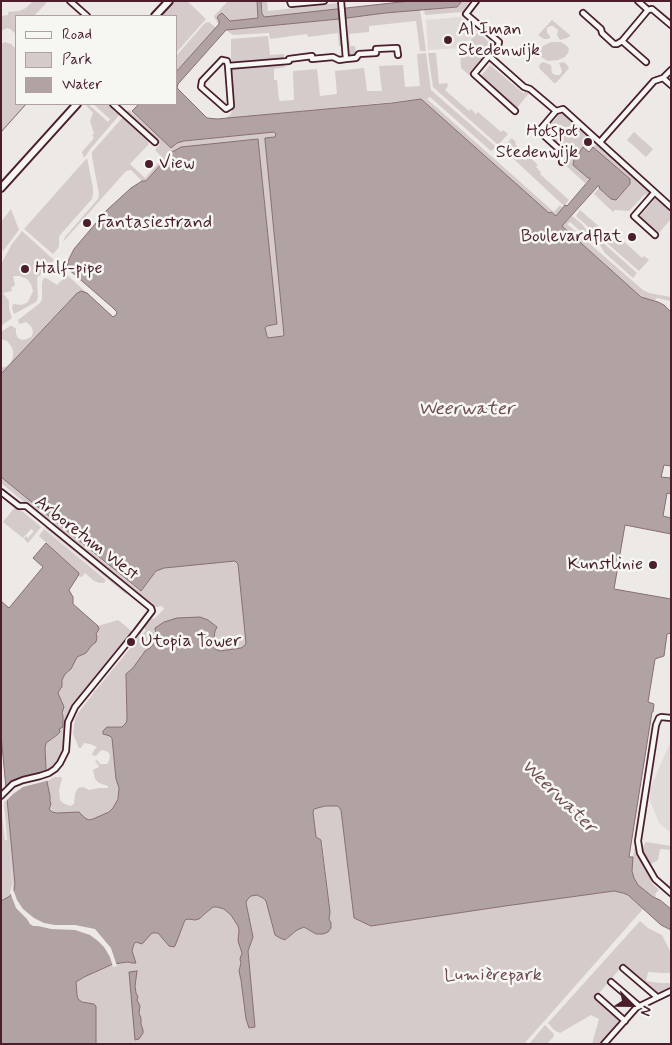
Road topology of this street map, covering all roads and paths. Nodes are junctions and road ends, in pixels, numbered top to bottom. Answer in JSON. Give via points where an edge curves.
{"nodes":[{"id":1,"x":70,"y":1,"type":"edge"},
{"id":2,"x":169,"y":1,"type":"edge"},
{"id":3,"x":324,"y":1,"type":"edge"},
{"id":4,"x":341,"y":1,"type":"edge"},
{"id":5,"x":476,"y":1,"type":"edge"},
{"id":6,"x":638,"y":1,"type":"edge"},
{"id":7,"x":290,"y":3,"type":"edge"},
{"id":8,"x":648,"y":10,"type":"junction"},
{"id":9,"x":583,"y":13,"type":"dead end"},
{"id":10,"x":86,"y":15,"type":"edge"},
{"id":11,"x":156,"y":15,"type":"edge"},
{"id":12,"x":671,"y":25,"type":"edge"},
{"id":13,"x":622,"y":41,"type":"junction"},
{"id":14,"x":398,"y":54,"type":"dead end"},
{"id":15,"x":489,"y":56,"type":"junction"},
{"id":16,"x":346,"y":59,"type":"junction"},
{"id":17,"x":646,"y":62,"type":"dead end"},
{"id":18,"x":228,"y":66,"type":"junction"},
{"id":19,"x":671,"y":70,"type":"edge"},
{"id":20,"x":664,"y":78,"type":"junction"},
{"id":21,"x":671,"y":85,"type":"edge"},
{"id":22,"x":76,"y":105,"type":"edge"},
{"id":23,"x":114,"y":105,"type":"edge"},
{"id":24,"x":515,"y":110,"type":"dead end"},
{"id":25,"x":556,"y":111,"type":"junction"},
{"id":26,"x":155,"y":142,"type":"dead end"},
{"id":27,"x":600,"y":142,"type":"junction"},
{"id":28,"x":562,"y":162,"type":"dead end"},
{"id":29,"x":1,"y":188,"type":"edge"},
{"id":30,"x":654,"y":192,"type":"junction"},
{"id":31,"x":671,"y":207,"type":"edge"},
{"id":32,"x":655,"y":235,"type":"dead end"},
{"id":33,"x":1,"y":492,"type":"edge"},
{"id":34,"x":671,"y":718,"type":"edge"},
{"id":35,"x":3,"y":794,"type":"edge"},
{"id":36,"x":671,"y":893,"type":"edge"},
{"id":37,"x":624,"y":968,"type":"dead end"},
{"id":38,"x":611,"y":982,"type":"dead end"},
{"id":39,"x":671,"y":991,"type":"edge"},
{"id":40,"x":598,"y":997,"type":"dead end"},
{"id":41,"x":657,"y":997,"type":"junction"},
{"id":42,"x":639,"y":1006,"type":"junction"},
{"id":43,"x":625,"y":1021,"type":"junction"},
{"id":44,"x":604,"y":1044,"type":"edge"}],
"edges":[{"from":1,"to":10,"type":"street"},
{"from":2,"to":11,"type":"street"},
{"from":3,"to":7,"type":"street"},
{"from":4,"to":16,"type":"street"},
{"from":5,"to":15,"type":"street","via":[[466,14],[499,42]]},
{"from":6,"to":8,"type":"street"},
{"from":8,"to":12,"type":"street","via":[[652,9]]},
{"from":8,"to":13,"type":"street"},
{"from":9,"to":13,"type":"street","via":[[614,44]]},
{"from":13,"to":17,"type":"street"},
{"from":14,"to":16,"type":"street","via":[[397,48],[376,50],[376,53]]},
{"from":15,"to":24,"type":"street","via":[[474,74]]},
{"from":15,"to":25,"type":"street"},
{"from":16,"to":18,"type":"street","via":[[312,59],[312,56]]},
{"from":18,"to":18,"type":"street","via":[[231,106],[226,109],[202,88],[202,81],[222,60],[228,61]]},
{"from":19,"to":20,"type":"street"},
{"from":20,"to":21,"type":"street"},
{"from":20,"to":27,"type":"street","via":[[654,81]]},
{"from":22,"to":29,"type":"street"},
{"from":23,"to":26,"type":"street"},
{"from":25,"to":27,"type":"street","via":[[563,109]]},
{"from":25,"to":28,"type":"street","via":[[539,131],[561,151]]},
{"from":27,"to":30,"type":"street"},
{"from":30,"to":31,"type":"street"},
{"from":30,"to":32,"type":"street","via":[[634,216]]},
{"from":33,"to":35,"type":"street","name":"Arboretum West","via":[[18,506],[26,506],[152,611],[75,707],[68,722],[67,747],[60,763],[52,771],[18,781]]},
{"from":34,"to":36,"type":"street","via":[[663,716],[656,725],[638,841],[640,853],[655,879]]},
{"from":37,"to":41,"type":"street"},
{"from":38,"to":42,"type":"street"},
{"from":39,"to":41,"type":"street"},
{"from":40,"to":43,"type":"street"},
{"from":41,"to":42,"type":"street"},
{"from":42,"to":43,"type":"street"},
{"from":43,"to":44,"type":"street"}]}
